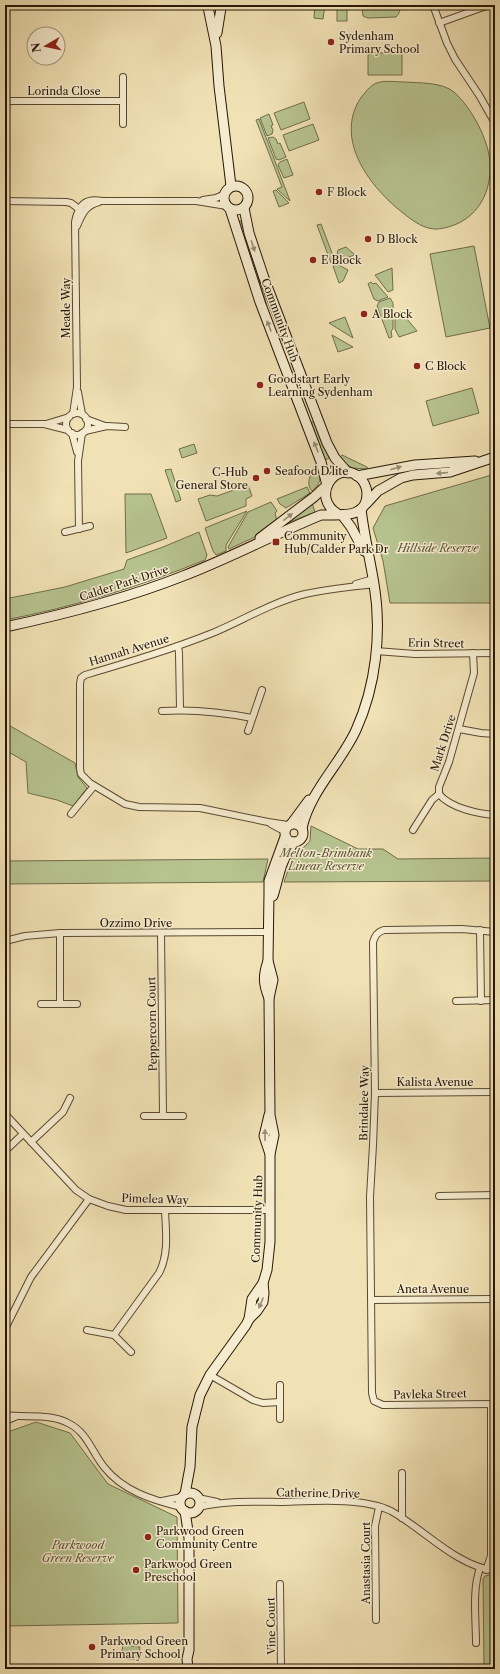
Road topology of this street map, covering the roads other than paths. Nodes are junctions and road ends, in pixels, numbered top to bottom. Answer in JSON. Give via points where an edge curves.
{"nodes":[{"id":1,"x":433,"y":5,"type":"edge"},
{"id":2,"x":489,"y":5,"type":"edge"},
{"id":3,"x":207,"y":6,"type":"edge"},
{"id":4,"x":222,"y":7,"type":"edge"},
{"id":5,"x":439,"y":23,"type":"junction"},
{"id":6,"x":216,"y":46,"type":"junction"},
{"id":7,"x":123,"y":77,"type":"dead end"},
{"id":8,"x":5,"y":101,"type":"edge"},
{"id":9,"x":122,"y":101,"type":"junction"},
{"id":10,"x":495,"y":123,"type":"edge"},
{"id":11,"x":123,"y":124,"type":"dead end"},
{"id":12,"x":236,"y":186,"type":"junction"},
{"id":13,"x":225,"y":194,"type":"junction"},
{"id":14,"x":5,"y":201,"type":"edge"},
{"id":15,"x":196,"y":201,"type":"junction"},
{"id":16,"x":228,"y":207,"type":"junction"},
{"id":17,"x":244,"y":208,"type":"junction"},
{"id":18,"x":81,"y":210,"type":"junction"},
{"id":19,"x":288,"y":340,"type":"junction"},
{"id":20,"x":276,"y":344,"type":"junction"},
{"id":21,"x":77,"y":387,"type":"junction"},
{"id":22,"x":313,"y":406,"type":"junction"},
{"id":23,"x":301,"y":411,"type":"junction"},
{"id":24,"x":71,"y":416,"type":"junction"},
{"id":25,"x":84,"y":417,"type":"junction"},
{"id":26,"x":5,"y":424,"type":"edge"},
{"id":27,"x":44,"y":424,"type":"junction"},
{"id":28,"x":107,"y":426,"type":"junction"},
{"id":29,"x":125,"y":427,"type":"dead end"},
{"id":30,"x":70,"y":432,"type":"junction"},
{"id":31,"x":84,"y":432,"type":"junction"},
{"id":32,"x":495,"y":457,"type":"edge"},
{"id":33,"x":78,"y":461,"type":"junction"},
{"id":34,"x":479,"y":462,"type":"junction"},
{"id":35,"x":348,"y":473,"type":"junction"},
{"id":36,"x":357,"y":476,"type":"junction"},
{"id":37,"x":327,"y":485,"type":"junction"},
{"id":38,"x":362,"y":508,"type":"junction"},
{"id":39,"x":340,"y":514,"type":"junction"},
{"id":40,"x":90,"y":526,"type":"dead end"},
{"id":41,"x":79,"y":529,"type":"junction"},
{"id":42,"x":65,"y":532,"type":"dead end"},
{"id":43,"x":246,"y":549,"type":"junction"},
{"id":44,"x":368,"y":557,"type":"junction"},
{"id":45,"x":373,"y":581,"type":"junction"},
{"id":46,"x":5,"y":627,"type":"edge"},
{"id":47,"x":178,"y":646,"type":"junction"},
{"id":48,"x":376,"y":651,"type":"junction"},
{"id":49,"x":473,"y":653,"type":"junction"},
{"id":50,"x":495,"y":653,"type":"edge"},
{"id":51,"x":262,"y":690,"type":"dead end"},
{"id":52,"x":180,"y":710,"type":"junction"},
{"id":53,"x":162,"y":711,"type":"dead end"},
{"id":54,"x":252,"y":718,"type":"junction"},
{"id":55,"x":459,"y":729,"type":"junction"},
{"id":56,"x":248,"y":731,"type":"dead end"},
{"id":57,"x":495,"y":734,"type":"edge"},
{"id":58,"x":323,"y":784,"type":"junction"},
{"id":59,"x":94,"y":786,"type":"junction"},
{"id":60,"x":439,"y":794,"type":"junction"},
{"id":61,"x":71,"y":814,"type":"dead end"},
{"id":62,"x":495,"y":815,"type":"edge"},
{"id":63,"x":302,"y":828,"type":"junction"},
{"id":64,"x":287,"y":829,"type":"junction"},
{"id":65,"x":413,"y":830,"type":"dead end"},
{"id":66,"x":294,"y":842,"type":"junction"},
{"id":67,"x":268,"y":911,"type":"junction"},
{"id":68,"x":480,"y":930,"type":"junction"},
{"id":69,"x":268,"y":932,"type":"junction"},
{"id":70,"x":495,"y":932,"type":"edge"},
{"id":71,"x":60,"y":933,"type":"junction"},
{"id":72,"x":161,"y":933,"type":"junction"},
{"id":73,"x":5,"y":941,"type":"edge"},
{"id":74,"x":495,"y":1000,"type":"edge"},
{"id":75,"x":456,"y":1001,"type":"dead end"},
{"id":76,"x":481,"y":1001,"type":"junction"},
{"id":77,"x":41,"y":1004,"type":"dead end"},
{"id":78,"x":60,"y":1004,"type":"junction"},
{"id":79,"x":77,"y":1004,"type":"dead end"},
{"id":80,"x":495,"y":1092,"type":"edge"},
{"id":81,"x":374,"y":1093,"type":"junction"},
{"id":82,"x":70,"y":1098,"type":"dead end"},
{"id":83,"x":5,"y":1114,"type":"edge"},
{"id":84,"x":163,"y":1115,"type":"junction"},
{"id":85,"x":144,"y":1116,"type":"dead end"},
{"id":86,"x":184,"y":1116,"type":"dead end"},
{"id":87,"x":23,"y":1134,"type":"junction"},
{"id":88,"x":31,"y":1142,"type":"junction"},
{"id":89,"x":5,"y":1151,"type":"edge"},
{"id":90,"x":495,"y":1195,"type":"edge"},
{"id":91,"x":440,"y":1196,"type":"dead end"},
{"id":92,"x":89,"y":1199,"type":"junction"},
{"id":93,"x":270,"y":1210,"type":"junction"},
{"id":94,"x":165,"y":1211,"type":"junction"},
{"id":95,"x":495,"y":1299,"type":"edge"},
{"id":96,"x":372,"y":1300,"type":"junction"},
{"id":97,"x":5,"y":1329,"type":"edge"},
{"id":98,"x":87,"y":1330,"type":"dead end"},
{"id":99,"x":114,"y":1335,"type":"junction"},
{"id":100,"x":131,"y":1352,"type":"dead end"},
{"id":101,"x":210,"y":1375,"type":"junction"},
{"id":102,"x":280,"y":1385,"type":"dead end"},
{"id":103,"x":372,"y":1393,"type":"joint"},
{"id":104,"x":280,"y":1402,"type":"junction"},
{"id":105,"x":493,"y":1404,"type":"edge"},
{"id":106,"x":5,"y":1415,"type":"edge"},
{"id":107,"x":17,"y":1417,"type":"junction"},
{"id":108,"x":280,"y":1419,"type":"dead end"},
{"id":109,"x":5,"y":1421,"type":"edge"},
{"id":110,"x":190,"y":1467,"type":"junction"},
{"id":111,"x":402,"y":1474,"type":"dead end"},
{"id":112,"x":183,"y":1496,"type":"junction"},
{"id":113,"x":160,"y":1501,"type":"junction"},
{"id":114,"x":197,"y":1502,"type":"junction"},
{"id":115,"x":379,"y":1507,"type":"junction"},
{"id":116,"x":183,"y":1509,"type":"junction"},
{"id":117,"x":402,"y":1518,"type":"junction"},
{"id":118,"x":189,"y":1538,"type":"junction"},
{"id":119,"x":483,"y":1569,"type":"junction"},
{"id":120,"x":495,"y":1571,"type":"edge"},
{"id":121,"x":280,"y":1584,"type":"dead end"},
{"id":122,"x":376,"y":1620,"type":"dead end"},
{"id":123,"x":476,"y":1643,"type":"dead end"},
{"id":124,"x":189,"y":1650,"type":"junction"},
{"id":125,"x":188,"y":1669,"type":"edge"},
{"id":126,"x":194,"y":1669,"type":"edge"},
{"id":127,"x":281,"y":1669,"type":"edge"}],
"edges":[{"from":1,"to":5,"type":"street"},
{"from":2,"to":5,"type":"street"},
{"from":3,"to":4,"type":"street","via":[[212,10]]},
{"from":3,"to":6,"type":"street"},
{"from":4,"to":6,"type":"street"},
{"from":5,"to":10,"type":"street","via":[[456,59]]},
{"from":6,"to":12,"type":"street","via":[[219,86]]},
{"from":7,"to":9,"type":"street"},
{"from":8,"to":9,"type":"street","name":"Lorinda Close"},
{"from":9,"to":11,"type":"street"},
{"from":12,"to":13,"type":"street"},
{"from":12,"to":17,"type":"street","via":[[246,190],[249,198]]},
{"from":13,"to":15,"type":"street"},
{"from":13,"to":16,"type":"street","via":[[224,202]]},
{"from":14,"to":18,"type":"street","via":[[66,202]]},
{"from":15,"to":16,"type":"street"},
{"from":15,"to":18,"type":"street","via":[[102,201]]},
{"from":16,"to":17,"type":"street","via":[[237,211]]},
{"from":20,"to":16,"type":"street","name":"Community Hub","one_way":true},
{"from":17,"to":19,"type":"street","name":"Community Hub","one_way":true,"via":[[259,264]]},
{"from":18,"to":21,"type":"street","name":"Meade Way","via":[[76,229]]},
{"from":19,"to":20,"type":"street"},
{"from":19,"to":22,"type":"street","name":"Community Hub"},
{"from":20,"to":23,"type":"street","name":"Community Hub"},
{"from":21,"to":24,"type":"street","name":"Meade Way"},
{"from":21,"to":25,"type":"street","name":"Meade Way"},
{"from":22,"to":23,"type":"street"},
{"from":22,"to":35,"type":"street","name":"Community Hub","via":[[331,452]]},
{"from":37,"to":23,"type":"street","name":"Community Hub","one_way":true},
{"from":24,"to":25,"type":"street"},
{"from":24,"to":27,"type":"street"},
{"from":24,"to":30,"type":"street","via":[[66,424]]},
{"from":25,"to":28,"type":"street"},
{"from":25,"to":31,"type":"street","via":[[88,425]]},
{"from":26,"to":27,"type":"street"},
{"from":27,"to":30,"type":"street"},
{"from":28,"to":29,"type":"street"},
{"from":28,"to":31,"type":"street"},
{"from":30,"to":31,"type":"street"},
{"from":30,"to":33,"type":"street"},
{"from":31,"to":33,"type":"street"},
{"from":32,"to":34,"type":"street"},
{"from":33,"to":41,"type":"street"},
{"from":36,"to":34,"type":"street","one_way":true,"via":[[414,464]]},
{"from":34,"to":38,"type":"street","one_way":true,"via":[[460,470],[401,478],[378,491]]},
{"from":35,"to":36,"type":"street"},
{"from":35,"to":37,"type":"street","via":[[336,475]]},
{"from":36,"to":38,"type":"street","via":[[366,486],[366,500]]},
{"from":37,"to":39,"type":"street","via":[[328,505]]},
{"from":43,"to":37,"type":"street","name":"Calder Park Drive","one_way":true},
{"from":38,"to":39,"type":"street","via":[[352,514]]},
{"from":38,"to":44,"type":"street","name":"Community Hub"},
{"from":39,"to":43,"type":"street","name":"Calder Park Drive","via":[[321,515]]},
{"from":39,"to":44,"type":"street","name":"Community Hub","via":[[351,526]]},
{"from":40,"to":41,"type":"street"},
{"from":41,"to":42,"type":"street"},
{"from":43,"to":46,"type":"street","name":"Calder Park Drive","via":[[128,596],[73,612]]},
{"from":44,"to":45,"type":"street","name":"Community Hub"},
{"from":45,"to":47,"type":"street","name":"Hannah Avenue","via":[[304,594]]},
{"from":45,"to":48,"type":"street","name":"Community Hub","via":[[377,607]]},
{"from":47,"to":52,"type":"street"},
{"from":47,"to":59,"type":"street","name":"Hannah Avenue","via":[[81,678],[80,769],[81,774]]},
{"from":48,"to":49,"type":"street","name":"Erin Street","via":[[415,654]]},
{"from":48,"to":58,"type":"street","name":"Community Hub","via":[[367,701],[356,730]]},
{"from":49,"to":50,"type":"street","name":"Erin Street"},
{"from":49,"to":55,"type":"street","name":"Mark Drive","via":[[474,673]]},
{"from":51,"to":54,"type":"street"},
{"from":52,"to":53,"type":"street"},
{"from":52,"to":54,"type":"street","via":[[227,713]]},
{"from":54,"to":56,"type":"street"},
{"from":55,"to":57,"type":"street"},
{"from":55,"to":60,"type":"street","name":"Mark Drive","via":[[438,787]]},
{"from":58,"to":63,"type":"street","name":"Community Hub","via":[[310,806]]},
{"from":58,"to":64,"type":"street","name":"Community Hub"},
{"from":59,"to":61,"type":"street"},
{"from":59,"to":64,"type":"street","name":"Hannah Avenue","via":[[125,804],[139,808],[200,808],[268,822]]},
{"from":60,"to":62,"type":"street","via":[[444,800],[467,810]]},
{"from":60,"to":65,"type":"street","name":"Mark Drive","via":[[432,800]]},
{"from":63,"to":64,"type":"street","via":[[298,824]]},
{"from":63,"to":66,"type":"street","via":[[302,836]]},
{"from":64,"to":66,"type":"street","via":[[289,841]]},
{"from":64,"to":67,"type":"street","name":"Community Hub","via":[[270,881]]},
{"from":66,"to":67,"type":"street","name":"Community Hub","via":[[285,855]]},
{"from":67,"to":69,"type":"street","name":"Community Hub"},
{"from":68,"to":70,"type":"street","name":"Brindalee Way"},
{"from":68,"to":76,"type":"street"},
{"from":68,"to":81,"type":"street","name":"Brindalee Way","via":[[384,930],[374,937]]},
{"from":69,"to":72,"type":"street","name":"Ozzimo Drive"},
{"from":69,"to":93,"type":"street","name":"Community Hub","via":[[268,961],[273,980],[269,998],[270,1115],[274,1135],[270,1154]]},
{"from":71,"to":72,"type":"street","name":"Ozzimo Drive"},
{"from":71,"to":73,"type":"street","name":"Ozzimo Drive","via":[[25,936]]},
{"from":71,"to":78,"type":"street"},
{"from":72,"to":84,"type":"street","name":"Peppercorn Court"},
{"from":74,"to":76,"type":"street"},
{"from":75,"to":76,"type":"street"},
{"from":77,"to":78,"type":"street"},
{"from":78,"to":79,"type":"street"},
{"from":80,"to":81,"type":"street","name":"Kalista Avenue"},
{"from":81,"to":96,"type":"street","name":"Brindalee Way","via":[[370,1197]]},
{"from":82,"to":88,"type":"street","via":[[63,1112]]},
{"from":83,"to":87,"type":"street","name":"Pimelea Way"},
{"from":84,"to":85,"type":"street"},
{"from":84,"to":86,"type":"street"},
{"from":87,"to":88,"type":"street","name":"Pimelea Way"},
{"from":87,"to":89,"type":"street"},
{"from":88,"to":92,"type":"street","name":"Pimelea Way","via":[[68,1182]]},
{"from":90,"to":91,"type":"street"},
{"from":92,"to":94,"type":"street","name":"Pimelea Way","via":[[126,1210]]},
{"from":92,"to":97,"type":"street","via":[[31,1277]]},
{"from":93,"to":94,"type":"street","name":"Pimelea Way"},
{"from":93,"to":101,"type":"street","name":"Community Hub","via":[[270,1242],[263,1283],[263,1302]]},
{"from":94,"to":99,"type":"street","via":[[164,1264]]},
{"from":95,"to":96,"type":"street","name":"Aneta Avenue"},
{"from":96,"to":103,"type":"street","name":"Brindalee Way"},
{"from":98,"to":99,"type":"street"},
{"from":99,"to":100,"type":"street"},
{"from":101,"to":104,"type":"street","via":[[253,1400],[263,1403]]},
{"from":101,"to":110,"type":"street","name":"Community Hub","via":[[200,1395],[192,1427]]},
{"from":102,"to":104,"type":"street"},
{"from":103,"to":105,"type":"street","name":"Pavleka Street","via":[[374,1402],[383,1405]]},
{"from":104,"to":108,"type":"street"},
{"from":105,"to":119,"type":"street","via":[[491,1556]]},
{"from":106,"to":107,"type":"street"},
{"from":107,"to":109,"type":"street"},
{"from":107,"to":113,"type":"street","via":[[55,1418],[69,1423],[82,1434],[104,1467],[124,1486]]},
{"from":110,"to":112,"type":"street","name":"Community Hub"},
{"from":110,"to":114,"type":"street","name":"Community Hub"},
{"from":111,"to":117,"type":"street"},
{"from":112,"to":113,"type":"street"},
{"from":112,"to":114,"type":"street","via":[[191,1493]]},
{"from":112,"to":116,"type":"street","via":[[180,1502]]},
{"from":113,"to":116,"type":"street"},
{"from":114,"to":115,"type":"street","name":"Catherine Drive","via":[[332,1502]]},
{"from":114,"to":116,"type":"street","via":[[190,1512]]},
{"from":114,"to":118,"type":"street","name":"Community Hub"},
{"from":115,"to":117,"type":"street","name":"Catherine Drive"},
{"from":115,"to":122,"type":"street","name":"Anastasia Court","via":[[375,1526]]},
{"from":116,"to":118,"type":"street","name":"Community Hub"},
{"from":117,"to":119,"type":"street","name":"Catherine Drive","via":[[456,1555]]},
{"from":118,"to":124,"type":"street","name":"Community Hub"},
{"from":119,"to":120,"type":"street","name":"Catherine Drive"},
{"from":119,"to":123,"type":"street","via":[[477,1577]]},
{"from":121,"to":127,"type":"street","name":"Vine Court"},
{"from":124,"to":125,"type":"street","name":"Community Hub"},
{"from":124,"to":126,"type":"street","name":"Community Hub"}]}
